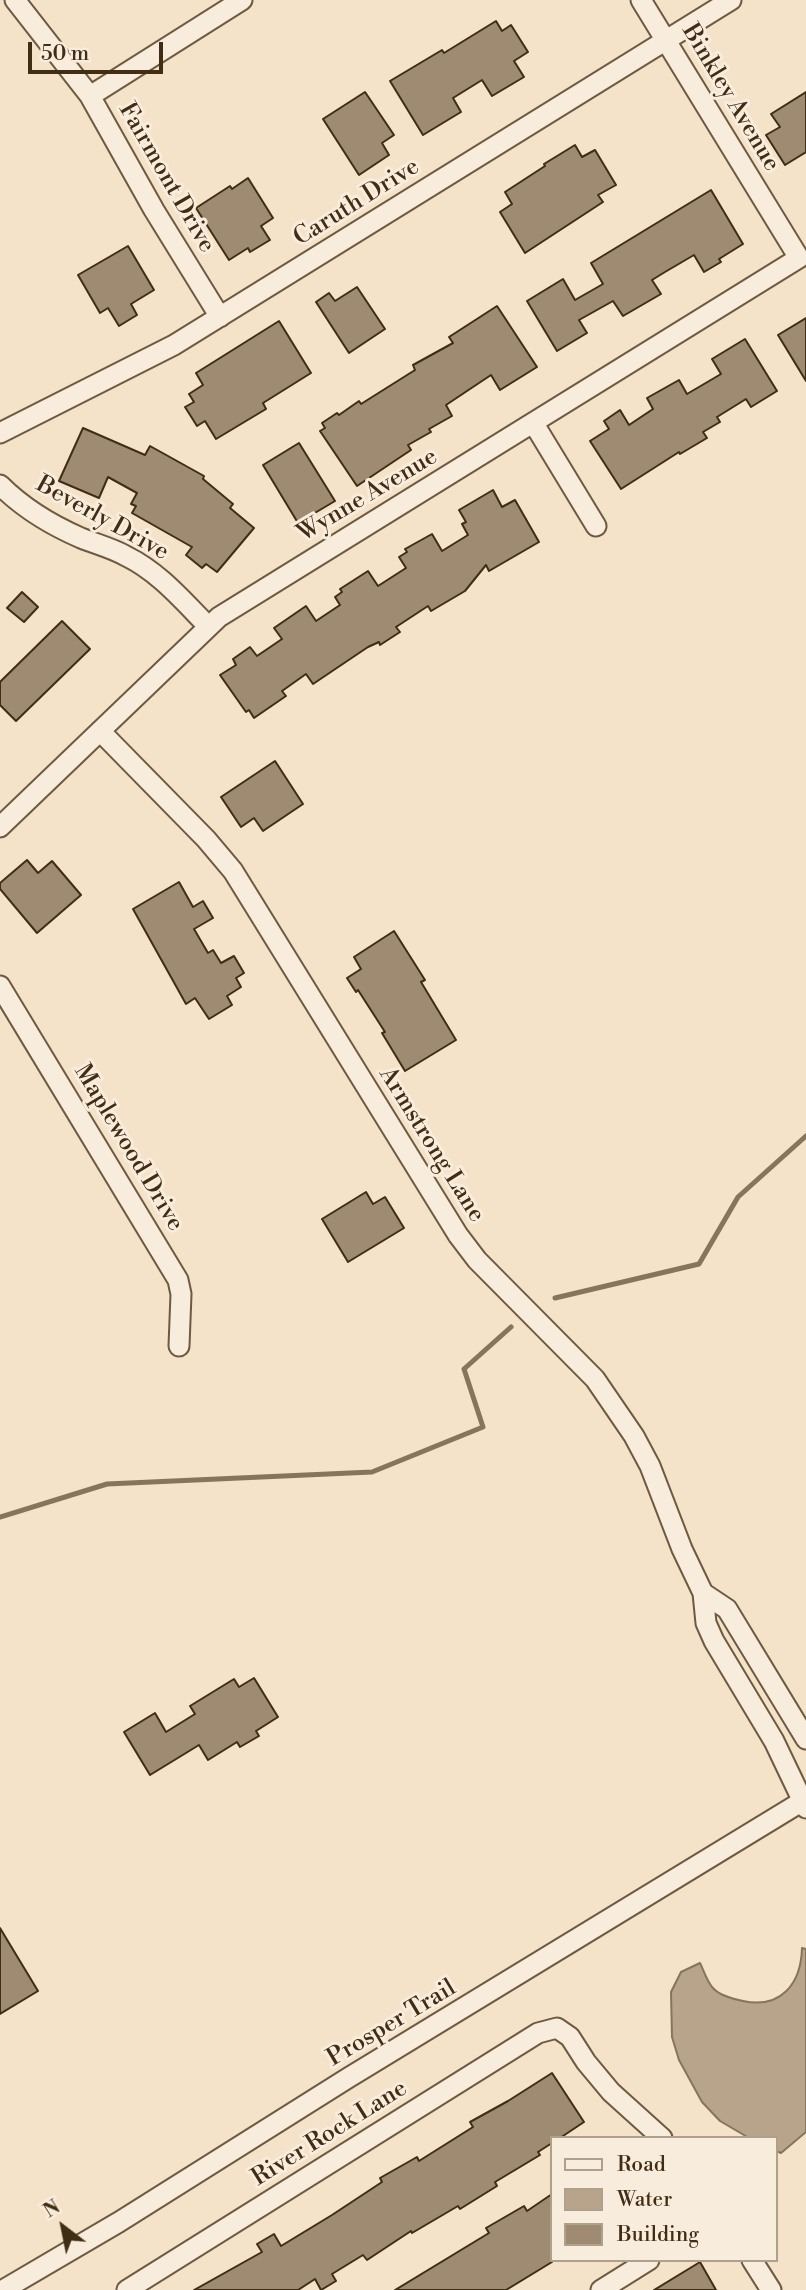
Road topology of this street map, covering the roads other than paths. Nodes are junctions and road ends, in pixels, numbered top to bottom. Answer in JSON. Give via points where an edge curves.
{"nodes":[{"id":1,"x":15,"y":0,"type":"edge"},
{"id":2,"x":242,"y":0,"type":"edge"},
{"id":3,"x":641,"y":0,"type":"edge"},
{"id":4,"x":731,"y":0,"type":"edge"},
{"id":5,"x":666,"y":40,"type":"junction"},
{"id":6,"x":90,"y":96,"type":"junction"},
{"id":7,"x":799,"y":258,"type":"joint"},
{"id":8,"x":220,"y":317,"type":"junction"},
{"id":9,"x":534,"y":424,"type":"junction"},
{"id":10,"x":0,"y":433,"type":"edge"},
{"id":11,"x":0,"y":485,"type":"edge"},
{"id":12,"x":596,"y":526,"type":"dead end"},
{"id":13,"x":208,"y":626,"type":"junction"},
{"id":14,"x":100,"y":731,"type":"junction"},
{"id":15,"x":0,"y":827,"type":"edge"},
{"id":16,"x":0,"y":986,"type":"edge"},
{"id":17,"x":178,"y":1346,"type":"dead end"},
{"id":18,"x":703,"y":1593,"type":"junction"},
{"id":19,"x":806,"y":1739,"type":"edge"},
{"id":20,"x":805,"y":1803,"type":"edge"},
{"id":21,"x":660,"y":2136,"type":"edge"},
{"id":22,"x":646,"y":2262,"type":"edge"},
{"id":23,"x":753,"y":2262,"type":"edge"},
{"id":24,"x":3,"y":2290,"type":"edge"},
{"id":25,"x":127,"y":2290,"type":"edge"},
{"id":26,"x":601,"y":2290,"type":"edge"},
{"id":27,"x":771,"y":2290,"type":"edge"}],
"edges":[{"from":1,"to":6,"type":"street","name":"Fairmont Drive"},
{"from":2,"to":6,"type":"street"},
{"from":3,"to":5,"type":"street","name":"Binkley Avenue"},
{"from":4,"to":5,"type":"street","name":"Caruth Drive"},
{"from":5,"to":7,"type":"street","name":"Binkley Avenue"},
{"from":5,"to":8,"type":"street","name":"Caruth Drive"},
{"from":6,"to":8,"type":"street","name":"Fairmont Drive"},
{"from":7,"to":9,"type":"street","name":"Wynne Avenue"},
{"from":8,"to":10,"type":"street","name":"Caruth Drive","via":[[136,366]]},
{"from":9,"to":12,"type":"street"},
{"from":9,"to":13,"type":"street","name":"Wynne Avenue"},
{"from":11,"to":13,"type":"street","name":"Beverly Drive","via":[[41,518],[147,568]]},
{"from":13,"to":14,"type":"street","name":"Wynne Avenue"},
{"from":14,"to":15,"type":"street","name":"Wynne Avenue"},
{"from":14,"to":18,"type":"street","name":"Armstrong Lane","via":[[233,871],[467,1248],[608,1396],[643,1451]]},
{"from":16,"to":17,"type":"street","name":"Maplewood Drive","via":[[178,1280]]},
{"from":18,"to":19,"type":"street","name":"Armstrong Lane","via":[[727,1609]]},
{"from":18,"to":20,"type":"street","name":"Armstrong Lane","via":[[706,1623],[714,1641]]},
{"from":20,"to":24,"type":"street","name":"Prosper Trail"},
{"from":21,"to":25,"type":"street","name":"River Rock Lane","via":[[599,2080],[562,2029],[548,2029]]},
{"from":22,"to":26,"type":"street"},
{"from":23,"to":27,"type":"street"}]}
